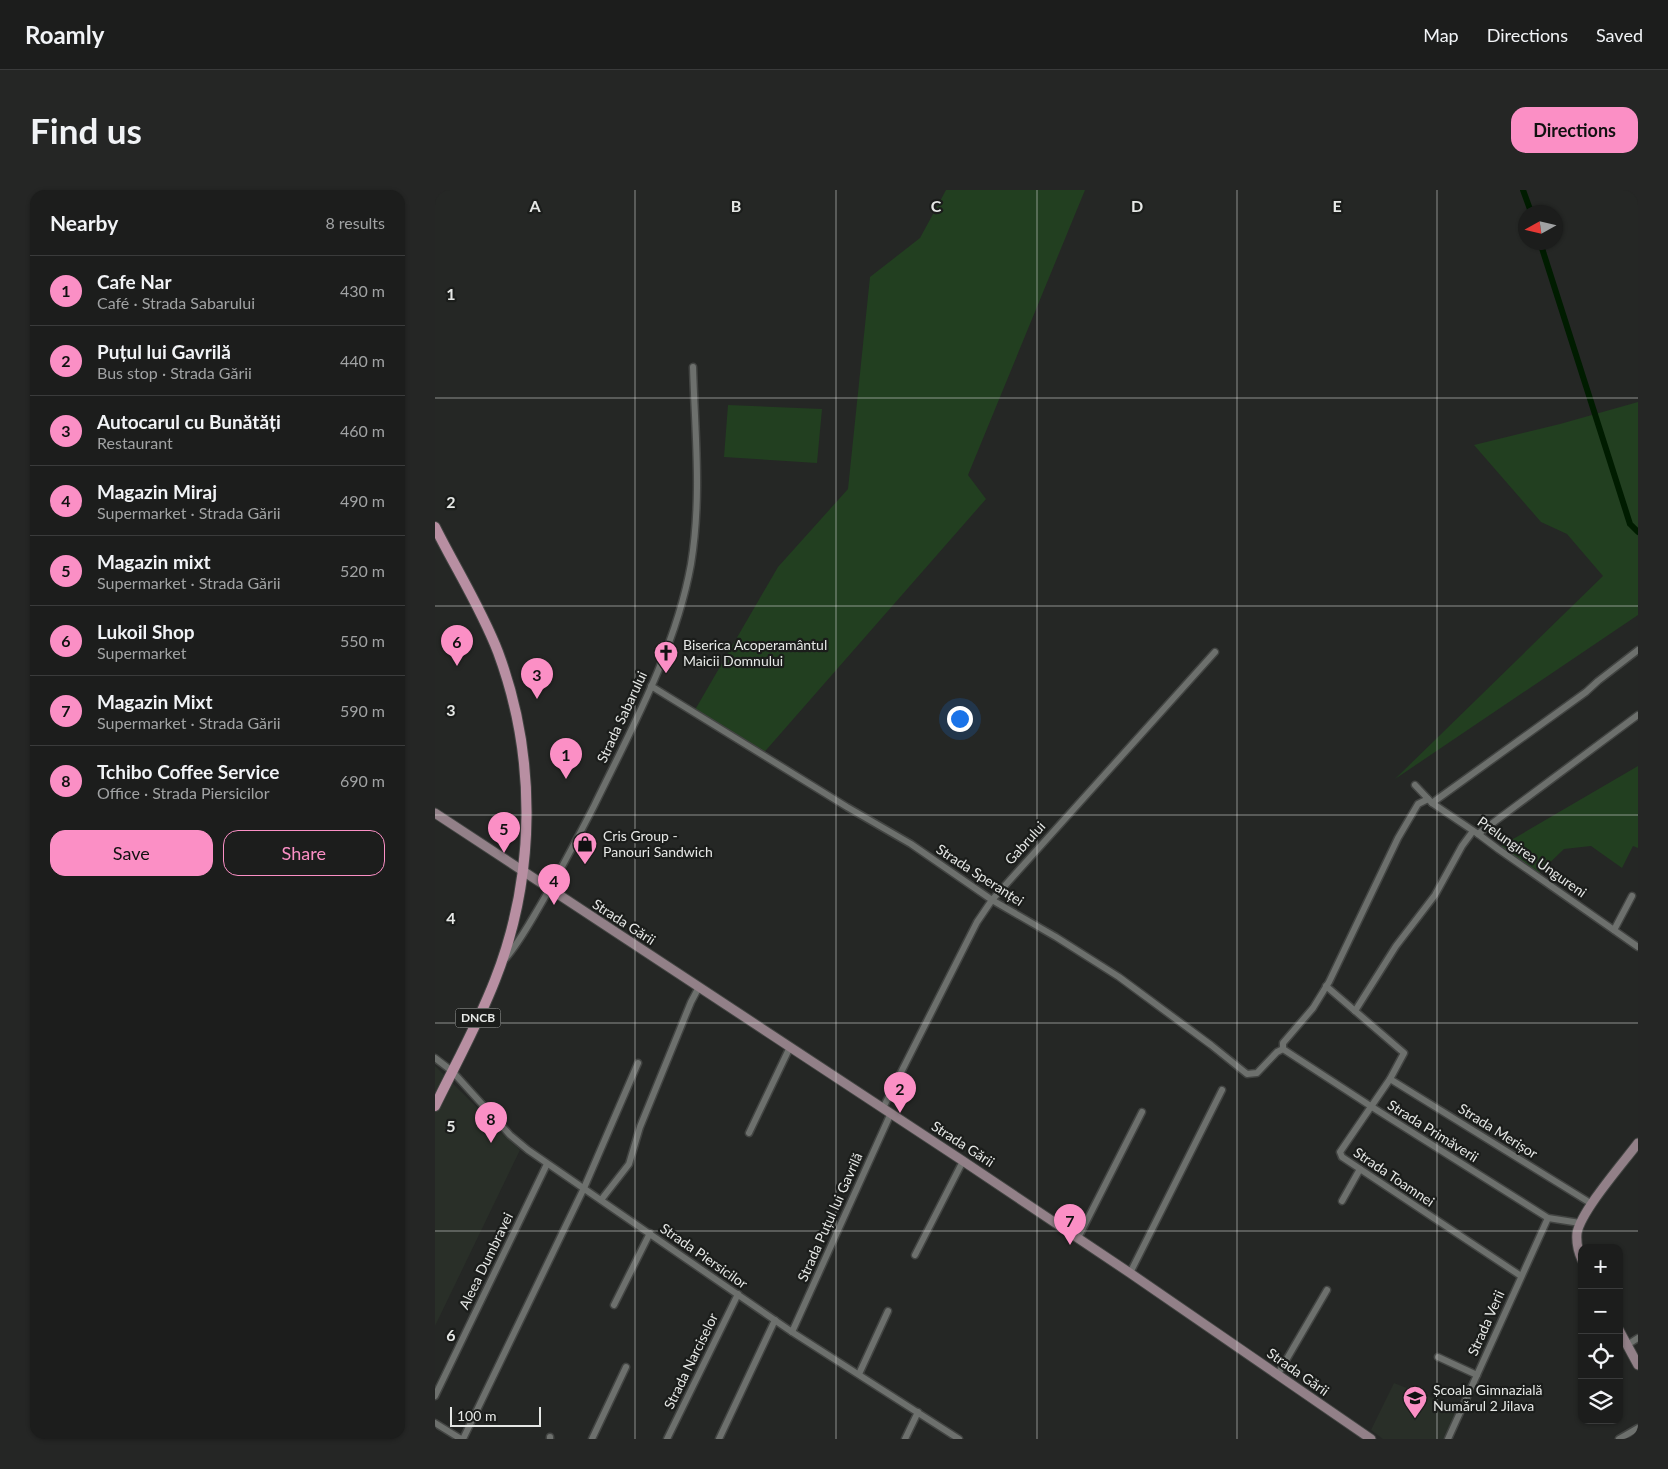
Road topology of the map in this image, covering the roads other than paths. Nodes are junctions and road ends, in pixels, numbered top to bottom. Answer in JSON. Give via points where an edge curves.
{"nodes":[{"id":1,"x":693,"y":367,"type":"dead end"},
{"id":2,"x":435,"y":527,"type":"edge"},
{"id":3,"x":1638,"y":650,"type":"edge"},
{"id":4,"x":1215,"y":652,"type":"dead end"},
{"id":5,"x":651,"y":686,"type":"junction"},
{"id":6,"x":1638,"y":715,"type":"edge"},
{"id":7,"x":1415,"y":785,"type":"dead end"},
{"id":8,"x":1430,"y":801,"type":"junction"},
{"id":9,"x":435,"y":813,"type":"edge"},
{"id":10,"x":1476,"y":832,"type":"junction"},
{"id":11,"x":523,"y":872,"type":"junction"},
{"id":12,"x":550,"y":890,"type":"junction"},
{"id":13,"x":1632,"y":896,"type":"dead end"},
{"id":14,"x":992,"y":900,"type":"junction"},
{"id":15,"x":1614,"y":930,"type":"junction"},
{"id":16,"x":1638,"y":947,"type":"edge"},
{"id":17,"x":501,"y":964,"type":"junction"},
{"id":18,"x":1326,"y":986,"type":"junction"},
{"id":19,"x":699,"y":987,"type":"junction"},
{"id":20,"x":1355,"y":1011,"type":"junction"},
{"id":21,"x":1283,"y":1046,"type":"junction"},
{"id":22,"x":790,"y":1047,"type":"junction"},
{"id":23,"x":435,"y":1058,"type":"edge"},
{"id":24,"x":637,"y":1063,"type":"dead end"},
{"id":25,"x":452,"y":1071,"type":"junction"},
{"id":26,"x":1390,"y":1079,"type":"junction"},
{"id":27,"x":1222,"y":1090,"type":"dead end"},
{"id":28,"x":435,"y":1106,"type":"edge"},
{"id":29,"x":1372,"y":1107,"type":"junction"},
{"id":30,"x":887,"y":1111,"type":"junction"},
{"id":31,"x":1141,"y":1112,"type":"dead end"},
{"id":32,"x":749,"y":1133,"type":"dead end"},
{"id":33,"x":1638,"y":1143,"type":"edge"},
{"id":34,"x":963,"y":1160,"type":"junction"},
{"id":35,"x":547,"y":1164,"type":"junction"},
{"id":36,"x":1360,"y":1169,"type":"junction"},
{"id":37,"x":584,"y":1188,"type":"junction"},
{"id":38,"x":601,"y":1200,"type":"junction"},
{"id":39,"x":1342,"y":1201,"type":"dead end"},
{"id":40,"x":1592,"y":1204,"type":"junction"},
{"id":41,"x":1547,"y":1218,"type":"junction"},
{"id":42,"x":1580,"y":1223,"type":"junction"},
{"id":43,"x":649,"y":1233,"type":"junction"},
{"id":44,"x":1078,"y":1238,"type":"junction"},
{"id":45,"x":1578,"y":1245,"type":"edge"},
{"id":46,"x":915,"y":1255,"type":"dead end"},
{"id":47,"x":1130,"y":1273,"type":"junction"},
{"id":48,"x":1521,"y":1276,"type":"junction"},
{"id":49,"x":1327,"y":1290,"type":"dead end"},
{"id":50,"x":737,"y":1294,"type":"junction"},
{"id":51,"x":613,"y":1305,"type":"dead end"},
{"id":52,"x":888,"y":1311,"type":"dead end"},
{"id":53,"x":775,"y":1320,"type":"junction"},
{"id":54,"x":792,"y":1332,"type":"junction"},
{"id":55,"x":1621,"y":1334,"type":"edge"},
{"id":56,"x":1638,"y":1338,"type":"edge"},
{"id":57,"x":1627,"y":1345,"type":"junction"},
{"id":58,"x":1438,"y":1357,"type":"dead end"},
{"id":59,"x":1638,"y":1365,"type":"edge"},
{"id":60,"x":626,"y":1367,"type":"dead end"},
{"id":61,"x":859,"y":1374,"type":"junction"},
{"id":62,"x":1278,"y":1374,"type":"junction"},
{"id":63,"x":1477,"y":1375,"type":"junction"},
{"id":64,"x":435,"y":1396,"type":"edge"},
{"id":65,"x":918,"y":1412,"type":"junction"},
{"id":66,"x":435,"y":1423,"type":"edge"},
{"id":67,"x":1638,"y":1428,"type":"edge"},
{"id":68,"x":462,"y":1439,"type":"edge"},
{"id":69,"x":592,"y":1439,"type":"edge"},
{"id":70,"x":667,"y":1439,"type":"edge"},
{"id":71,"x":719,"y":1439,"type":"edge"},
{"id":72,"x":905,"y":1439,"type":"edge"},
{"id":73,"x":959,"y":1439,"type":"edge"},
{"id":74,"x":1371,"y":1439,"type":"edge"},
{"id":75,"x":1448,"y":1439,"type":"edge"},
{"id":76,"x":1619,"y":1439,"type":"edge"}],
"edges":[{"from":1,"to":5,"type":"street","name":"Strada Sabarului","via":[[699,470],[693,548],[684,594]]},
{"from":2,"to":11,"type":"main road","number":"DNCB","via":[[484,619],[512,699],[521,740],[526,793]]},
{"from":3,"to":8,"type":"street","name":"Strada Speranței","via":[[1586,692]]},
{"from":4,"to":14,"type":"street","name":"Gabrului"},
{"from":5,"to":12,"type":"street","name":"Strada Sabarului"},
{"from":5,"to":14,"type":"street","name":"Strada Speranței","via":[[911,844]]},
{"from":6,"to":10,"type":"street"},
{"from":7,"to":8,"type":"street","name":"Prelungirea Ungureni"},
{"from":8,"to":10,"type":"street","name":"Prelungirea Ungureni"},
{"from":8,"to":18,"type":"street","name":"Strada Speranței","via":[[1418,804]]},
{"from":9,"to":11,"type":"main road","name":"Strada Gării"},
{"from":10,"to":15,"type":"street","name":"Prelungirea Ungureni"},
{"from":10,"to":20,"type":"street","via":[[1462,846],[1435,895],[1396,946]]},
{"from":11,"to":12,"type":"main road","name":"Strada Gării"},
{"from":11,"to":17,"type":"main road","number":"DNCB"},
{"from":12,"to":17,"type":"street","name":"Strada Sabarului"},
{"from":12,"to":19,"type":"main road","name":"Strada Gării"},
{"from":13,"to":15,"type":"street"},
{"from":14,"to":21,"type":"street","name":"Strada Speranței","via":[[1119,978],[1247,1074],[1257,1073]]},
{"from":14,"to":30,"type":"street","name":"Gabrului","via":[[977,922]]},
{"from":15,"to":16,"type":"street","name":"Prelungirea Ungureni"},
{"from":17,"to":25,"type":"main road","number":"DNCB"},
{"from":18,"to":20,"type":"street","name":"Strada Toamnei"},
{"from":18,"to":21,"type":"street","name":"Strada Speranței"},
{"from":19,"to":22,"type":"main road","name":"Strada Gării"},
{"from":19,"to":38,"type":"street","via":[[640,1127],[629,1164]]},
{"from":20,"to":26,"type":"street","name":"Strada Toamnei","via":[[1404,1053]]},
{"from":21,"to":29,"type":"street","name":"Strada Primăverii"},
{"from":22,"to":30,"type":"main road","name":"Strada Gării"},
{"from":22,"to":32,"type":"street"},
{"from":23,"to":25,"type":"street","name":"Strada Piersicilor"},
{"from":24,"to":37,"type":"street"},
{"from":25,"to":28,"type":"main road","number":"DNCB"},
{"from":25,"to":35,"type":"street","name":"Strada Piersicilor","via":[[510,1135]]},
{"from":26,"to":29,"type":"street","name":"Strada Toamnei"},
{"from":26,"to":40,"type":"street","name":"Strada Merișor"},
{"from":27,"to":47,"type":"street"},
{"from":29,"to":36,"type":"street","name":"Strada Toamnei","via":[[1340,1152],[1342,1157]]},
{"from":29,"to":41,"type":"street","name":"Strada Primăverii"},
{"from":30,"to":34,"type":"main road","name":"Strada Gării"},
{"from":30,"to":54,"type":"street","name":"Strada Puțul lui Gavrilă"},
{"from":31,"to":44,"type":"street"},
{"from":33,"to":40,"type":"main road"},
{"from":34,"to":44,"type":"main road","name":"Strada Gării"},
{"from":34,"to":46,"type":"street"},
{"from":35,"to":37,"type":"street","name":"Strada Piersicilor"},
{"from":35,"to":64,"type":"street","name":"Aleea Dumbravei"},
{"from":36,"to":39,"type":"street"},
{"from":36,"to":48,"type":"street","name":"Strada Toamnei"},
{"from":37,"to":38,"type":"street","name":"Strada Piersicilor"},
{"from":37,"to":68,"type":"street"},
{"from":38,"to":43,"type":"street","name":"Strada Piersicilor"},
{"from":40,"to":42,"type":"main road"},
{"from":41,"to":42,"type":"street","name":"Strada Primăverii"},
{"from":41,"to":48,"type":"street","name":"Strada Verii"},
{"from":42,"to":45,"type":"main road"},
{"from":43,"to":50,"type":"street","name":"Strada Piersicilor"},
{"from":43,"to":51,"type":"street"},
{"from":44,"to":47,"type":"main road","name":"Strada Gării"},
{"from":47,"to":62,"type":"main road","name":"Strada Gării"},
{"from":48,"to":63,"type":"street","name":"Strada Verii"},
{"from":49,"to":62,"type":"street"},
{"from":50,"to":53,"type":"street","name":"Strada Piersicilor"},
{"from":50,"to":70,"type":"street","name":"Strada Narciselor"},
{"from":52,"to":61,"type":"street"},
{"from":53,"to":54,"type":"street","name":"Strada Piersicilor"},
{"from":53,"to":71,"type":"street"},
{"from":54,"to":61,"type":"street","name":"Strada Piersicilor"},
{"from":55,"to":57,"type":"main road"},
{"from":56,"to":57,"type":"street"},
{"from":57,"to":59,"type":"main road"},
{"from":58,"to":63,"type":"street"},
{"from":60,"to":69,"type":"street"},
{"from":61,"to":65,"type":"street","name":"Strada Piersicilor"},
{"from":62,"to":74,"type":"main road","name":"Strada Gării"},
{"from":63,"to":75,"type":"street","name":"Strada Verii"},
{"from":65,"to":72,"type":"street"},
{"from":65,"to":73,"type":"street","name":"Strada Piersicilor"},
{"from":66,"to":68,"type":"street"},
{"from":67,"to":76,"type":"street"}]}
